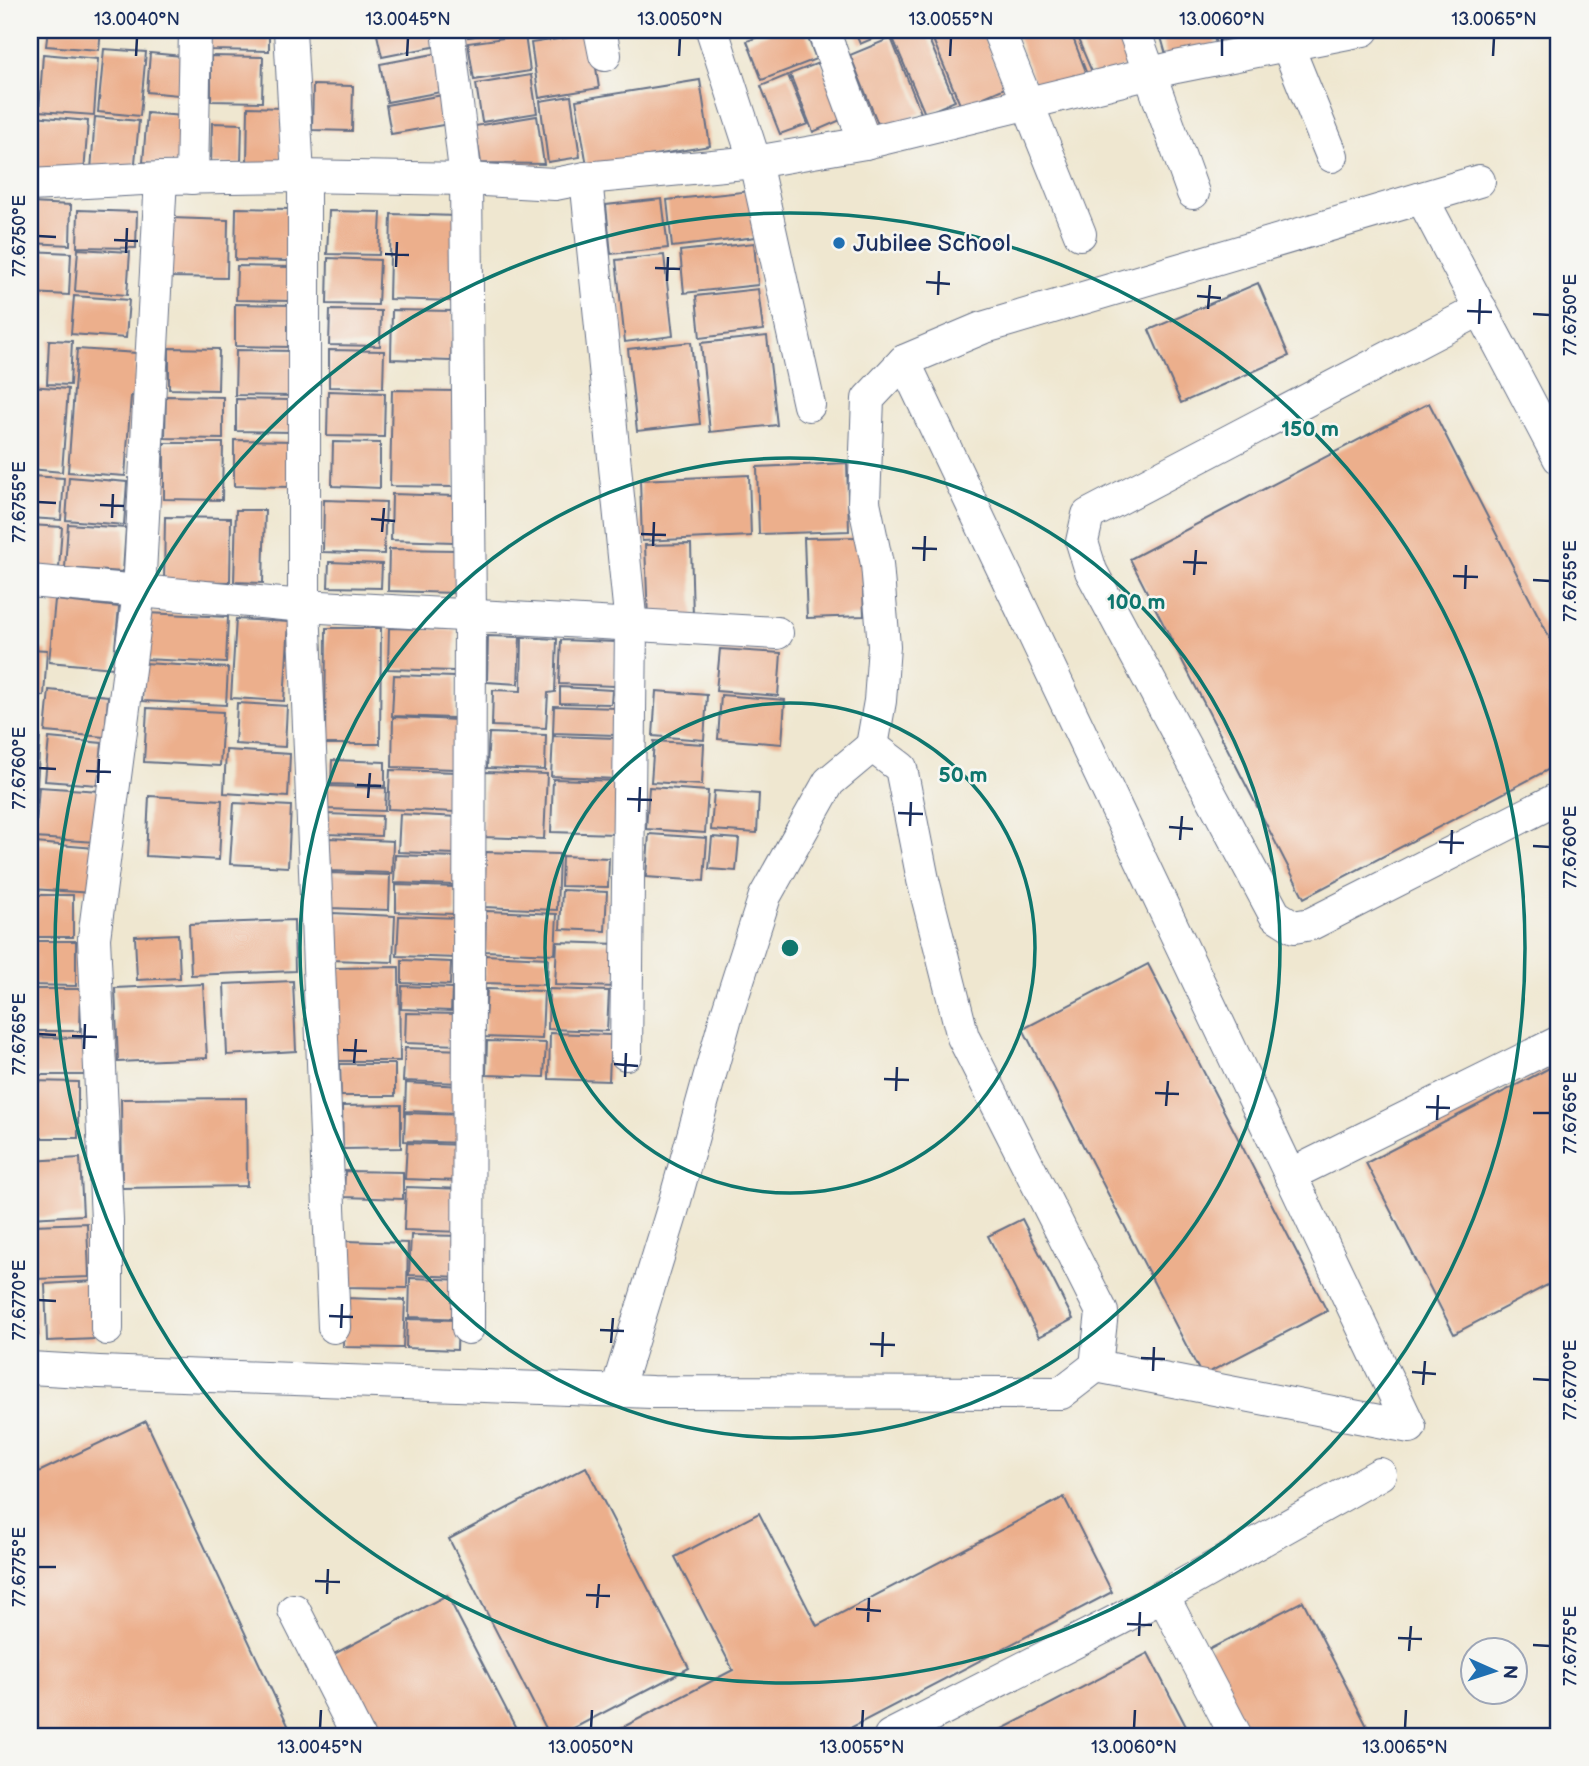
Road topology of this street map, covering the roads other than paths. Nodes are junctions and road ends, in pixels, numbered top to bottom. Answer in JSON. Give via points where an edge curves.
{"nodes":[{"id":1,"x":195,"y":30,"type":"edge"},
{"id":2,"x":290,"y":30,"type":"edge"},
{"id":3,"x":448,"y":30,"type":"edge"},
{"id":4,"x":712,"y":30,"type":"edge"},
{"id":5,"x":823,"y":30,"type":"edge"},
{"id":6,"x":998,"y":30,"type":"edge"},
{"id":7,"x":1134,"y":30,"type":"edge"},
{"id":8,"x":1363,"y":30,"type":"edge"},
{"id":9,"x":1284,"y":37,"type":"edge"},
{"id":10,"x":1151,"y":73,"type":"junction"},
{"id":11,"x":1027,"y":102,"type":"junction"},
{"id":12,"x":865,"y":143,"type":"junction"},
{"id":13,"x":1332,"y":156,"type":"dead end"},
{"id":14,"x":755,"y":162,"type":"junction"},
{"id":15,"x":301,"y":177,"type":"junction"},
{"id":16,"x":177,"y":178,"type":"junction"},
{"id":17,"x":586,"y":178,"type":"junction"},
{"id":18,"x":467,"y":179,"type":"junction"},
{"id":19,"x":1479,"y":181,"type":"dead end"},
{"id":20,"x":30,"y":185,"type":"edge"},
{"id":21,"x":1193,"y":193,"type":"dead end"},
{"id":22,"x":1423,"y":198,"type":"junction"},
{"id":23,"x":1080,"y":234,"type":"dead end"},
{"id":24,"x":1481,"y":309,"type":"junction"},
{"id":25,"x":904,"y":361,"type":"junction"},
{"id":26,"x":808,"y":405,"type":"dead end"},
{"id":27,"x":1559,"y":458,"type":"edge"},
{"id":28,"x":30,"y":581,"type":"edge"},
{"id":29,"x":139,"y":592,"type":"junction"},
{"id":30,"x":304,"y":606,"type":"junction"},
{"id":31,"x":470,"y":617,"type":"junction"},
{"id":32,"x":631,"y":626,"type":"junction"},
{"id":33,"x":777,"y":633,"type":"dead end"},
{"id":34,"x":872,"y":746,"type":"junction"},
{"id":35,"x":1559,"y":798,"type":"edge"},
{"id":36,"x":1559,"y":1042,"type":"edge"},
{"id":37,"x":626,"y":1054,"type":"dead end"},
{"id":38,"x":1290,"y":1175,"type":"junction"},
{"id":39,"x":334,"y":1327,"type":"dead end"},
{"id":40,"x":468,"y":1328,"type":"dead end"},
{"id":41,"x":107,"y":1329,"type":"dead end"},
{"id":42,"x":1096,"y":1366,"type":"junction"},
{"id":43,"x":30,"y":1368,"type":"edge"},
{"id":44,"x":617,"y":1390,"type":"junction"},
{"id":45,"x":1380,"y":1474,"type":"dead end"},
{"id":46,"x":1163,"y":1596,"type":"junction"},
{"id":47,"x":294,"y":1610,"type":"dead end"},
{"id":48,"x":358,"y":1736,"type":"edge"},
{"id":49,"x":890,"y":1736,"type":"edge"},
{"id":50,"x":1236,"y":1736,"type":"edge"}],
"edges":[{"from":1,"to":16,"type":"street"},
{"from":2,"to":15,"type":"street"},
{"from":3,"to":18,"type":"street"},
{"from":4,"to":14,"type":"street"},
{"from":5,"to":12,"type":"street"},
{"from":6,"to":11,"type":"street"},
{"from":7,"to":10,"type":"street"},
{"from":8,"to":9,"type":"street"},
{"from":9,"to":10,"type":"street"},
{"from":9,"to":13,"type":"street"},
{"from":10,"to":11,"type":"street"},
{"from":10,"to":21,"type":"street"},
{"from":11,"to":12,"type":"street"},
{"from":11,"to":23,"type":"street"},
{"from":12,"to":14,"type":"street"},
{"from":14,"to":17,"type":"street"},
{"from":14,"to":26,"type":"street"},
{"from":15,"to":16,"type":"street"},
{"from":15,"to":18,"type":"street"},
{"from":15,"to":30,"type":"street"},
{"from":16,"to":20,"type":"street"},
{"from":16,"to":29,"type":"street"},
{"from":17,"to":18,"type":"street","via":[[555,184]]},
{"from":17,"to":32,"type":"street"},
{"from":18,"to":31,"type":"street"},
{"from":19,"to":22,"type":"street"},
{"from":22,"to":24,"type":"street"},
{"from":22,"to":25,"type":"street","via":[[982,328]]},
{"from":24,"to":27,"type":"street"},
{"from":24,"to":35,"type":"street","via":[[1088,515],[1082,542],[1091,571],[1275,915],[1294,927],[1311,924]]},
{"from":25,"to":34,"type":"street","via":[[867,399],[864,502],[877,564],[884,646]]},
{"from":25,"to":38,"type":"street"},
{"from":28,"to":29,"type":"street"},
{"from":29,"to":30,"type":"street"},
{"from":29,"to":41,"type":"street","via":[[94,938],[107,1220]]},
{"from":30,"to":31,"type":"street"},
{"from":30,"to":39,"type":"street"},
{"from":31,"to":32,"type":"street"},
{"from":31,"to":40,"type":"street"},
{"from":32,"to":33,"type":"street"},
{"from":32,"to":37,"type":"street"},
{"from":34,"to":42,"type":"street","via":[[901,768],[923,880],[963,1037],[1102,1312]]},
{"from":34,"to":44,"type":"street","via":[[829,782],[765,896]]},
{"from":36,"to":38,"type":"street"},
{"from":38,"to":42,"type":"street","via":[[1410,1427]]},
{"from":42,"to":44,"type":"street","via":[[1061,1393]]},
{"from":43,"to":44,"type":"street"},
{"from":45,"to":46,"type":"street"},
{"from":46,"to":49,"type":"street"},
{"from":46,"to":50,"type":"street"},
{"from":47,"to":48,"type":"street"}]}
